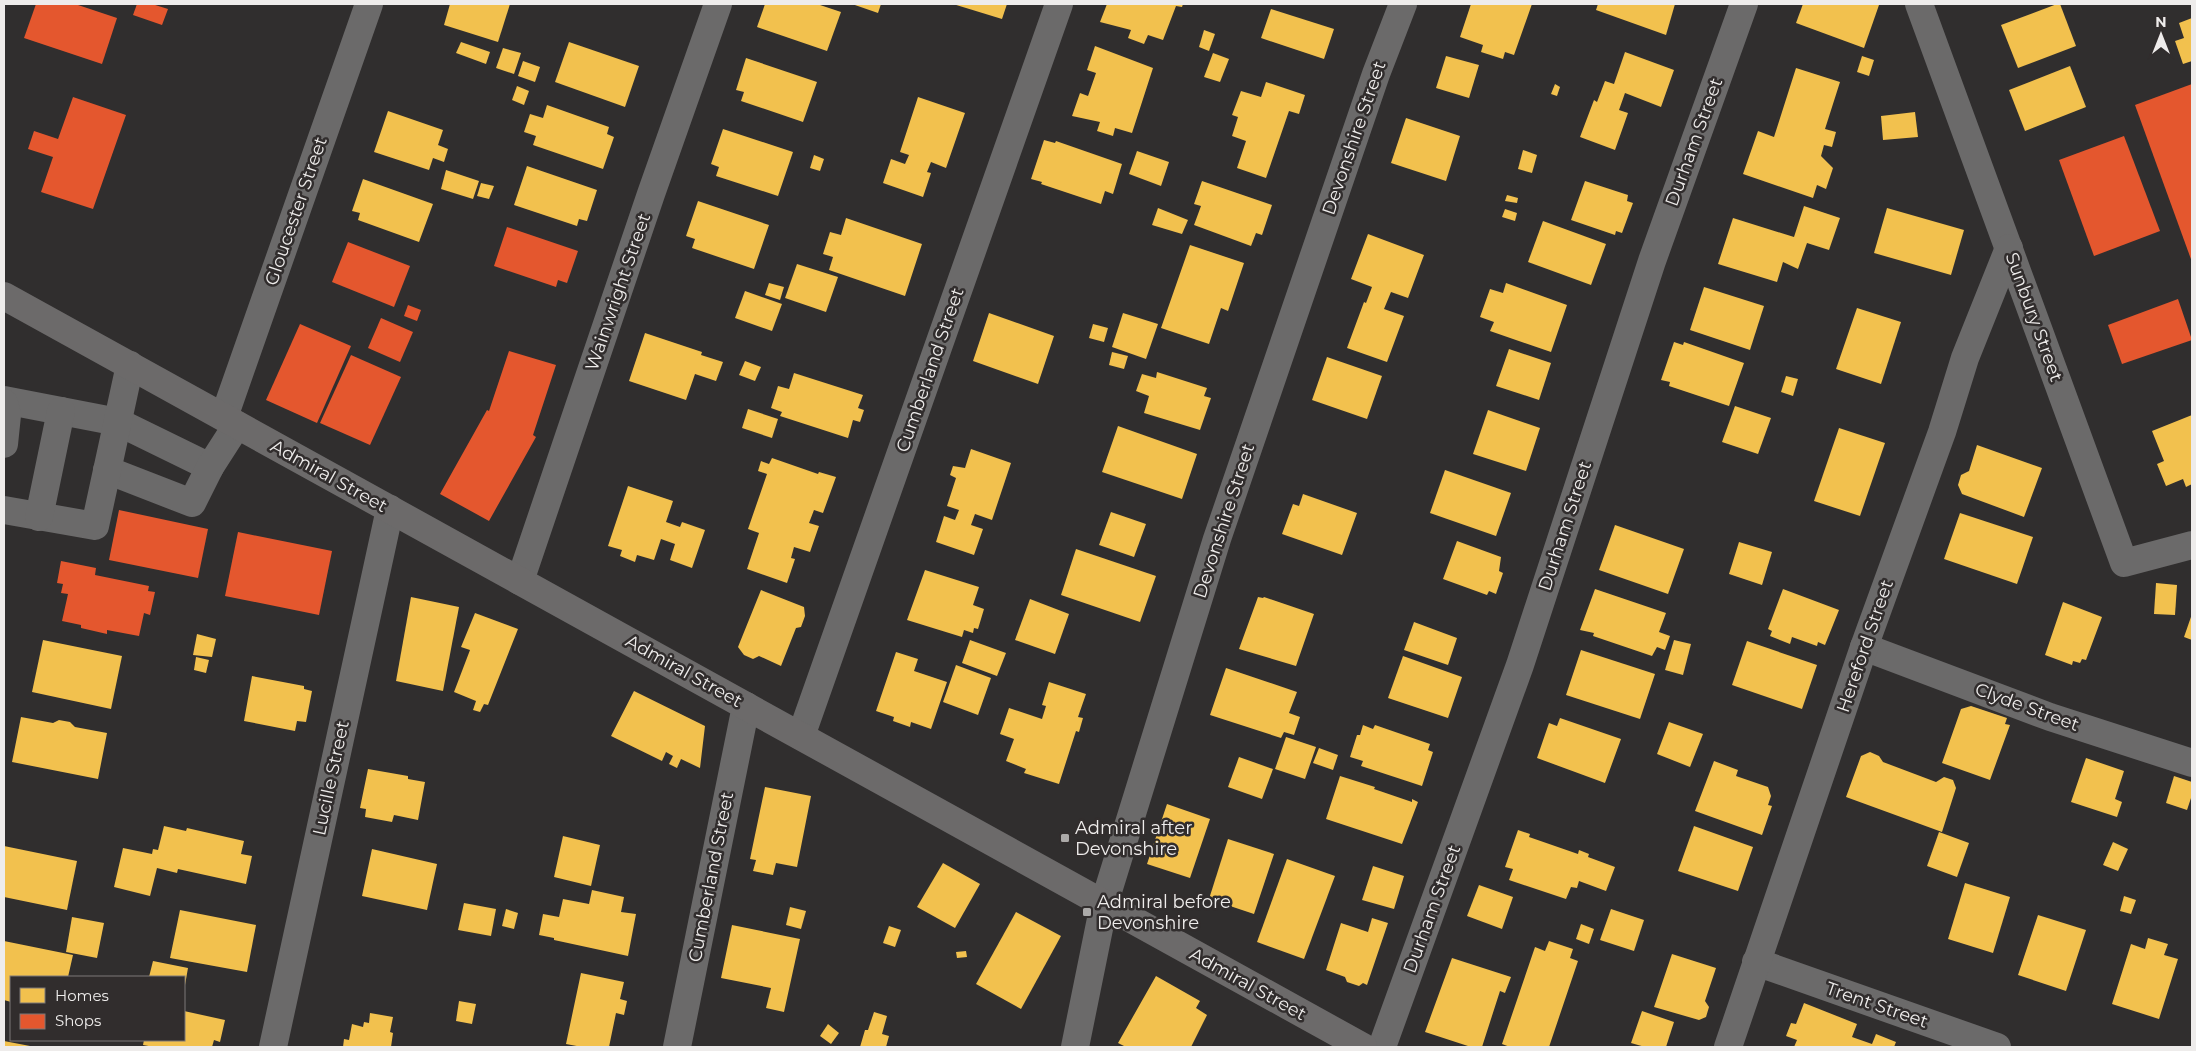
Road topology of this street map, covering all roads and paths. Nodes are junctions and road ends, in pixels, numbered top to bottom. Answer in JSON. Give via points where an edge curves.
{"nodes":[{"id":1,"x":369,"y":4,"type":"edge"},
{"id":2,"x":718,"y":4,"type":"edge"},
{"id":3,"x":1058,"y":4,"type":"edge"},
{"id":4,"x":1403,"y":4,"type":"edge"},
{"id":5,"x":1744,"y":4,"type":"edge"},
{"id":6,"x":1919,"y":4,"type":"edge"},
{"id":7,"x":2009,"y":248,"type":"junction"},
{"id":8,"x":4,"y":296,"type":"edge"},
{"id":9,"x":130,"y":366,"type":"junction"},
{"id":10,"x":4,"y":402,"type":"edge"},
{"id":11,"x":61,"y":411,"type":"junction"},
{"id":12,"x":231,"y":421,"type":"junction"},
{"id":13,"x":118,"y":422,"type":"junction"},
{"id":14,"x":4,"y":444,"type":"edge"},
{"id":15,"x":210,"y":467,"type":"junction"},
{"id":16,"x":107,"y":470,"type":"junction"},
{"id":17,"x":390,"y":509,"type":"junction"},
{"id":18,"x":4,"y":510,"type":"edge"},
{"id":19,"x":40,"y":517,"type":"junction"},
{"id":20,"x":2192,"y":545,"type":"edge"},
{"id":21,"x":520,"y":581,"type":"junction"},
{"id":22,"x":1864,"y":647,"type":"junction"},
{"id":23,"x":746,"y":706,"type":"junction"},
{"id":24,"x":801,"y":736,"type":"junction"},
{"id":25,"x":2192,"y":763,"type":"edge"},
{"id":26,"x":1104,"y":904,"type":"junction"},
{"id":27,"x":1756,"y":962,"type":"junction"},
{"id":28,"x":273,"y":1047,"type":"edge"},
{"id":29,"x":676,"y":1047,"type":"edge"},
{"id":30,"x":1075,"y":1047,"type":"edge"},
{"id":31,"x":1363,"y":1047,"type":"edge"},
{"id":32,"x":1382,"y":1047,"type":"edge"},
{"id":33,"x":1728,"y":1047,"type":"edge"},
{"id":34,"x":1997,"y":1047,"type":"edge"}],
"edges":[{"from":1,"to":12,"type":"street","name":"Gloucester Street"},
{"from":2,"to":21,"type":"street","name":"Wainwright Street"},
{"from":3,"to":24,"type":"street","name":"Cumberland Street"},
{"from":4,"to":26,"type":"street","name":"Devonshire Street","via":[[1376,74],[1217,539]]},
{"from":5,"to":32,"type":"street","name":"Durham Street","via":[[1652,261],[1520,664]]},
{"from":6,"to":7,"type":"street","name":"Sunbury Street"},
{"from":7,"to":20,"type":"street","name":"Sunbury Street","via":[[2124,564]]},
{"from":7,"to":22,"type":"street","name":"Hereford Street","via":[[1965,358],[1942,432]]},
{"from":8,"to":9,"type":"main road","name":"Admiral Street"},
{"from":9,"to":12,"type":"main road","name":"Admiral Street"},
{"from":9,"to":13,"type":"street"},
{"from":10,"to":11,"type":"street"},
{"from":10,"to":14,"type":"street","via":[[7,414]]},
{"from":11,"to":13,"type":"street"},
{"from":11,"to":19,"type":"street"},
{"from":12,"to":15,"type":"street","name":"Gloucester Street"},
{"from":12,"to":17,"type":"main road","name":"Admiral Street"},
{"from":13,"to":15,"type":"street"},
{"from":13,"to":16,"type":"street"},
{"from":15,"to":16,"type":"street","name":"Gloucester Street","via":[[192,503]]},
{"from":16,"to":19,"type":"street","via":[[95,526]]},
{"from":17,"to":21,"type":"main road","name":"Admiral Street"},
{"from":17,"to":28,"type":"street","name":"Lucille Street"},
{"from":18,"to":19,"type":"street"},
{"from":21,"to":23,"type":"main road","name":"Admiral Street"},
{"from":22,"to":25,"type":"street","name":"Clyde Street","via":[[2050,716]]},
{"from":22,"to":27,"type":"street","name":"Hereford Street"},
{"from":23,"to":24,"type":"main road","name":"Admiral Street"},
{"from":23,"to":29,"type":"street","name":"Cumberland Street"},
{"from":24,"to":26,"type":"main road","name":"Admiral Street"},
{"from":26,"to":30,"type":"street","name":"Devonshire Street"},
{"from":26,"to":31,"type":"main road","name":"Admiral Street"},
{"from":27,"to":33,"type":"street","name":"Hereford Street"},
{"from":27,"to":34,"type":"street","name":"Trent Street"}]}
